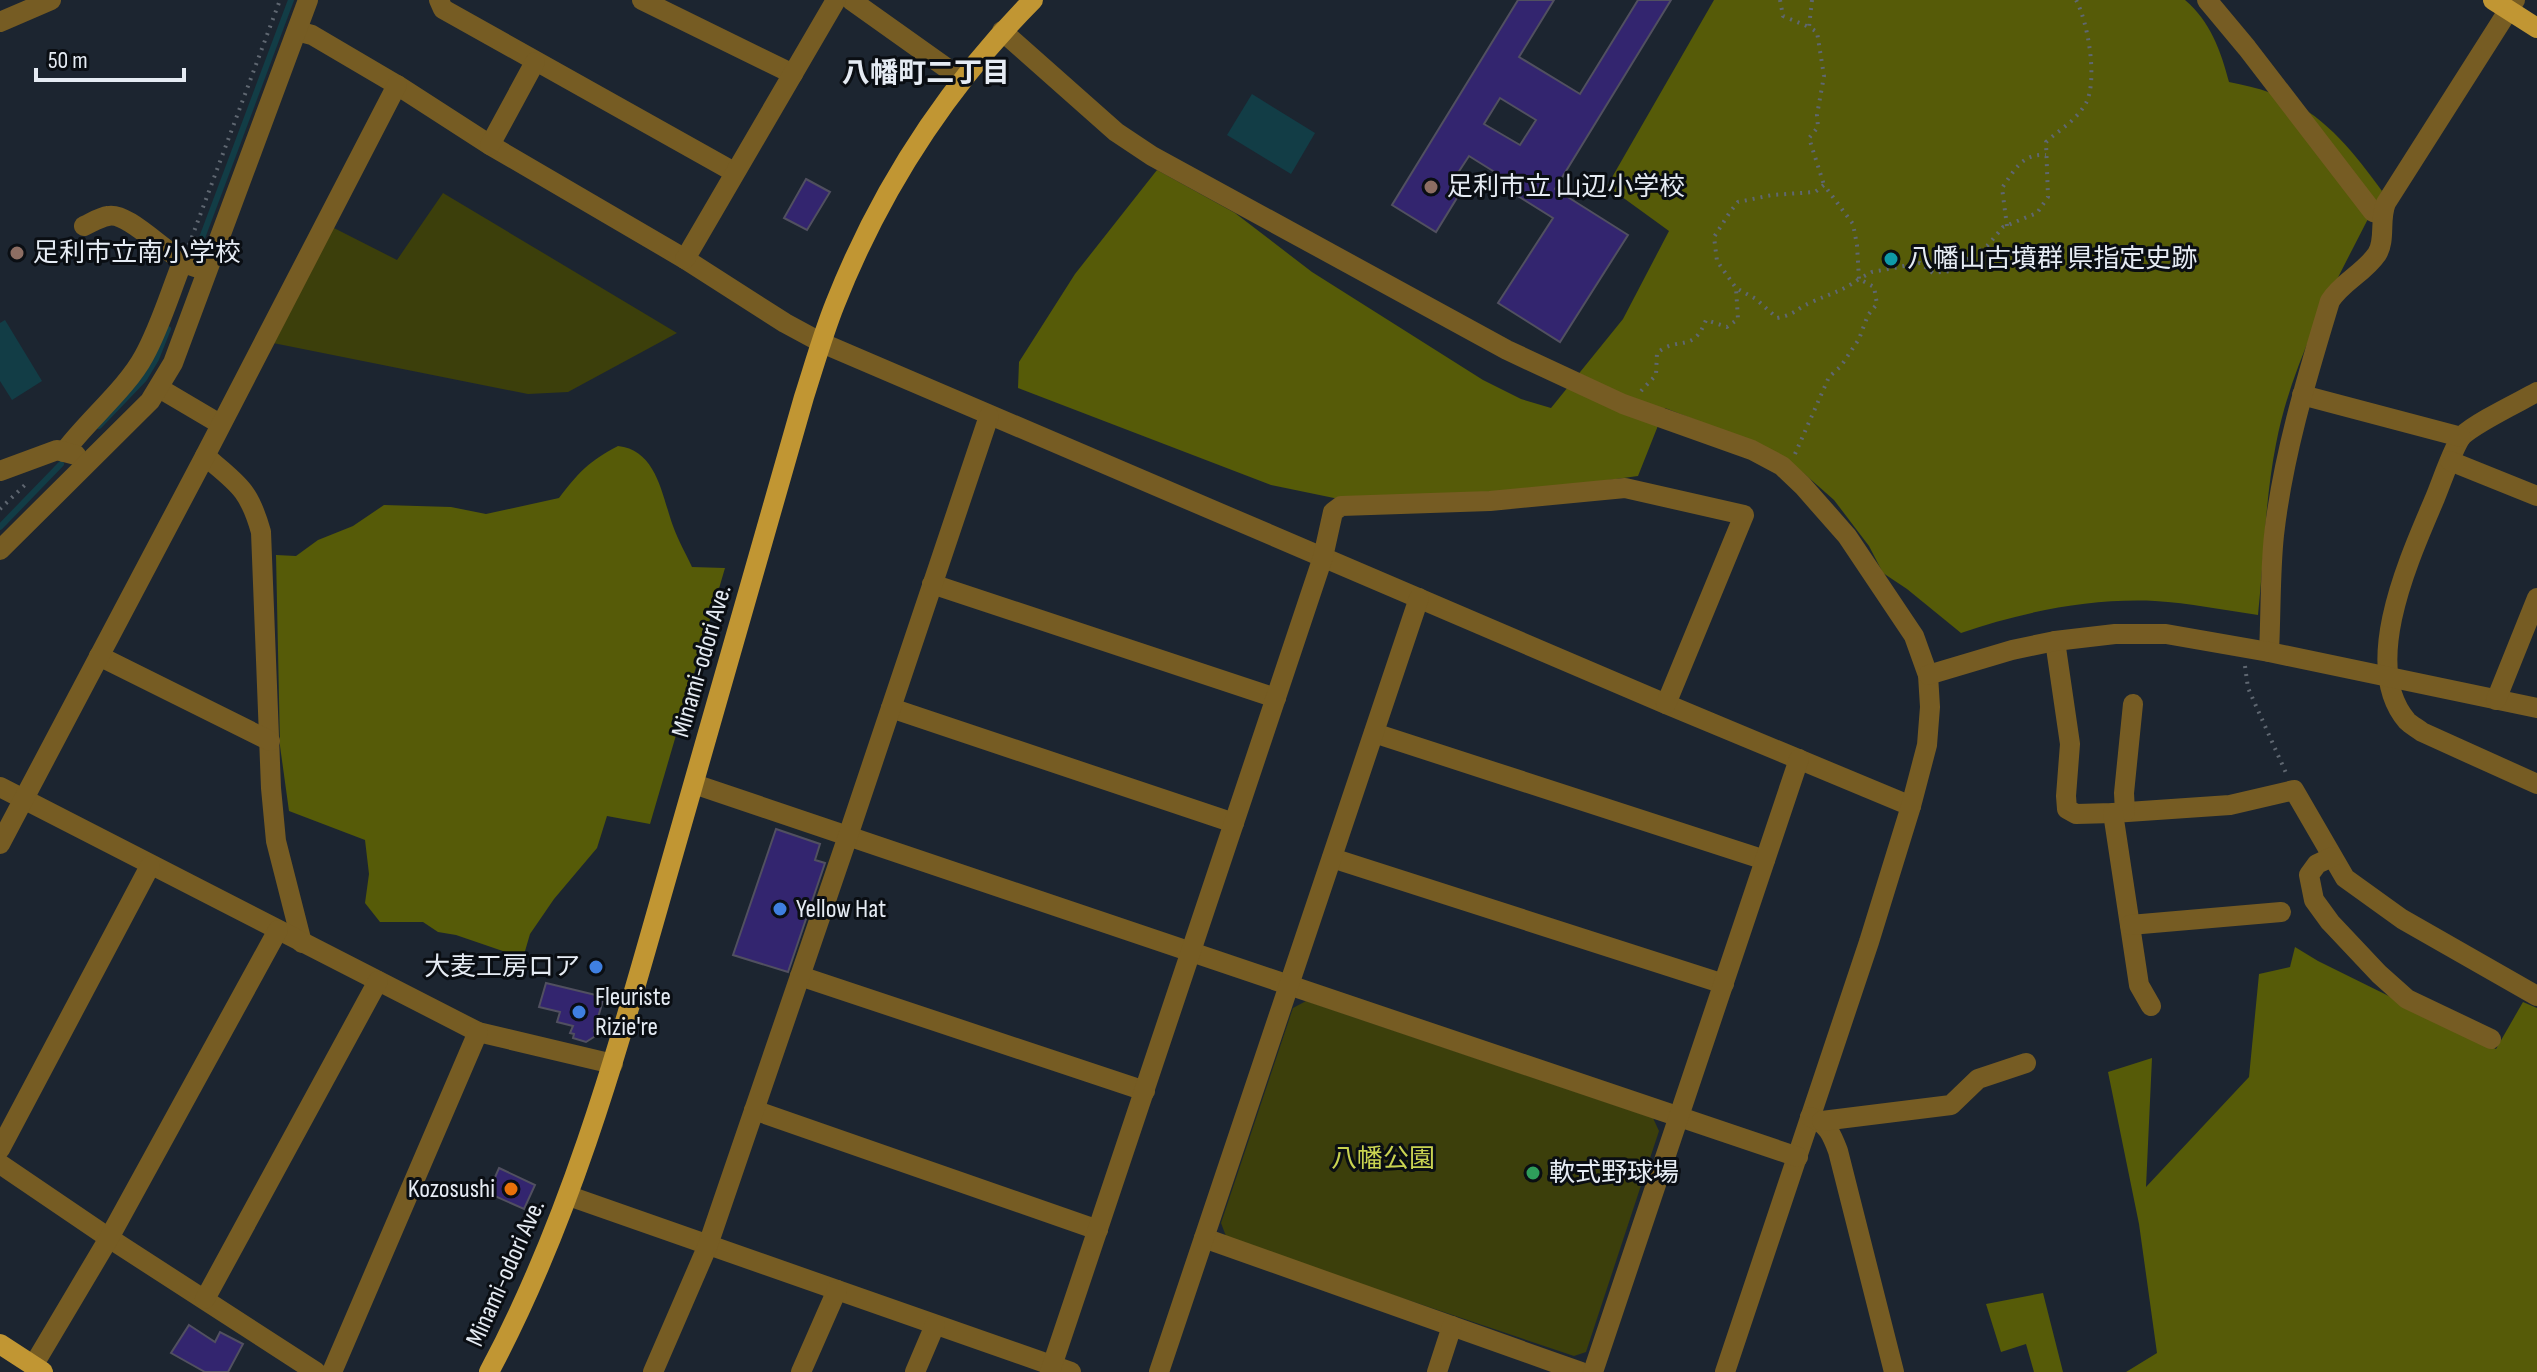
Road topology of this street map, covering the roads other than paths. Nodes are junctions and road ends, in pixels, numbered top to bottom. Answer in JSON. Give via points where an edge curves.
{"nodes":[{"id":1,"x":51,"y":0,"type":"edge"},
{"id":2,"x":306,"y":0,"type":"edge"},
{"id":3,"x":439,"y":0,"type":"edge"},
{"id":4,"x":642,"y":0,"type":"edge"},
{"id":5,"x":836,"y":0,"type":"edge"},
{"id":6,"x":851,"y":0,"type":"edge"},
{"id":7,"x":1033,"y":0,"type":"edge"},
{"id":8,"x":2207,"y":0,"type":"edge"},
{"id":9,"x":2506,"y":3,"type":"edge"},
{"id":10,"x":3,"y":14,"type":"edge"},
{"id":11,"x":2537,"y":28,"type":"edge"},
{"id":12,"x":297,"y":31,"type":"junction"},
{"id":13,"x":1002,"y":31,"type":"junction"},
{"id":14,"x":535,"y":62,"type":"junction"},
{"id":15,"x":793,"y":74,"type":"junction"},
{"id":16,"x":962,"y":79,"type":"junction"},
{"id":17,"x":397,"y":85,"type":"junction"},
{"id":18,"x":490,"y":145,"type":"junction"},
{"id":19,"x":734,"y":172,"type":"junction"},
{"id":20,"x":2381,"y":214,"type":"junction"},
{"id":21,"x":84,"y":226,"type":"dead end"},
{"id":22,"x":685,"y":259,"type":"junction"},
{"id":23,"x":193,"y":266,"type":"junction"},
{"id":24,"x":822,"y":343,"type":"junction"},
{"id":25,"x":159,"y":388,"type":"junction"},
{"id":26,"x":2537,"y":392,"type":"edge"},
{"id":27,"x":2302,"y":395,"type":"junction"},
{"id":28,"x":989,"y":416,"type":"junction"},
{"id":29,"x":220,"y":424,"type":"junction"},
{"id":30,"x":2461,"y":437,"type":"junction"},
{"id":31,"x":64,"y":452,"type":"junction"},
{"id":32,"x":205,"y":456,"type":"junction"},
{"id":33,"x":2450,"y":461,"type":"junction"},
{"id":34,"x":87,"y":463,"type":"junction"},
{"id":35,"x":0,"y":471,"type":"edge"},
{"id":36,"x":2537,"y":496,"type":"edge"},
{"id":37,"x":0,"y":550,"type":"edge"},
{"id":38,"x":1323,"y":557,"type":"junction"},
{"id":39,"x":932,"y":584,"type":"junction"},
{"id":40,"x":1419,"y":598,"type":"junction"},
{"id":41,"x":2537,"y":598,"type":"edge"},
{"id":42,"x":2055,"y":641,"type":"junction"},
{"id":43,"x":2269,"y":652,"type":"junction"},
{"id":44,"x":99,"y":656,"type":"junction"},
{"id":45,"x":1928,"y":675,"type":"junction"},
{"id":46,"x":2388,"y":677,"type":"junction"},
{"id":47,"x":1276,"y":698,"type":"junction"},
{"id":48,"x":2496,"y":700,"type":"junction"},
{"id":49,"x":1666,"y":704,"type":"junction"},
{"id":50,"x":2133,"y":704,"type":"dead end"},
{"id":51,"x":891,"y":708,"type":"junction"},
{"id":52,"x":2537,"y":708,"type":"edge"},
{"id":53,"x":1374,"y":733,"type":"junction"},
{"id":54,"x":270,"y":741,"type":"junction"},
{"id":55,"x":1799,"y":759,"type":"junction"},
{"id":56,"x":694,"y":784,"type":"junction"},
{"id":57,"x":2537,"y":784,"type":"edge"},
{"id":58,"x":0,"y":787,"type":"edge"},
{"id":59,"x":23,"y":799,"type":"junction"},
{"id":60,"x":1911,"y":806,"type":"junction"},
{"id":61,"x":2119,"y":812,"type":"junction"},
{"id":62,"x":1234,"y":823,"type":"junction"},
{"id":63,"x":848,"y":836,"type":"junction"},
{"id":64,"x":0,"y":844,"type":"edge"},
{"id":65,"x":2332,"y":857,"type":"junction"},
{"id":66,"x":1332,"y":858,"type":"junction"},
{"id":67,"x":1765,"y":860,"type":"junction"},
{"id":68,"x":150,"y":866,"type":"junction"},
{"id":69,"x":2281,"y":912,"type":"dead end"},
{"id":70,"x":2130,"y":925,"type":"junction"},
{"id":71,"x":278,"y":930,"type":"junction"},
{"id":72,"x":302,"y":943,"type":"junction"},
{"id":73,"x":1191,"y":952,"type":"junction"},
{"id":74,"x":800,"y":976,"type":"junction"},
{"id":75,"x":378,"y":981,"type":"junction"},
{"id":76,"x":1724,"y":984,"type":"junction"},
{"id":77,"x":1289,"y":985,"type":"junction"},
{"id":78,"x":2537,"y":996,"type":"edge"},
{"id":79,"x":2151,"y":1006,"type":"dead end"},
{"id":80,"x":478,"y":1032,"type":"junction"},
{"id":81,"x":2491,"y":1039,"type":"dead end"},
{"id":82,"x":2026,"y":1063,"type":"dead end"},
{"id":83,"x":613,"y":1064,"type":"junction"},
{"id":84,"x":1145,"y":1091,"type":"junction"},
{"id":85,"x":754,"y":1110,"type":"junction"},
{"id":86,"x":1679,"y":1117,"type":"junction"},
{"id":87,"x":1816,"y":1119,"type":"junction"},
{"id":88,"x":0,"y":1149,"type":"edge"},
{"id":89,"x":1798,"y":1157,"type":"junction"},
{"id":90,"x":0,"y":1164,"type":"edge"},
{"id":91,"x":569,"y":1196,"type":"junction"},
{"id":92,"x":1098,"y":1230,"type":"junction"},
{"id":93,"x":109,"y":1238,"type":"junction"},
{"id":94,"x":1204,"y":1238,"type":"junction"},
{"id":95,"x":708,"y":1245,"type":"junction"},
{"id":96,"x":837,"y":1290,"type":"junction"},
{"id":97,"x":205,"y":1299,"type":"junction"},
{"id":98,"x":935,"y":1325,"type":"junction"},
{"id":99,"x":1452,"y":1326,"type":"junction"},
{"id":100,"x":0,"y":1344,"type":"edge"},
{"id":101,"x":38,"y":1369,"type":"edge"},
{"id":102,"x":1058,"y":1370,"type":"edge"},
{"id":103,"x":316,"y":1372,"type":"edge"},
{"id":104,"x":332,"y":1372,"type":"edge"},
{"id":105,"x":489,"y":1372,"type":"edge"},
{"id":106,"x":653,"y":1372,"type":"edge"},
{"id":107,"x":801,"y":1372,"type":"edge"},
{"id":108,"x":915,"y":1372,"type":"edge"},
{"id":109,"x":1159,"y":1372,"type":"edge"},
{"id":110,"x":1437,"y":1372,"type":"edge"},
{"id":111,"x":1581,"y":1372,"type":"edge"},
{"id":112,"x":1593,"y":1372,"type":"edge"},
{"id":113,"x":1725,"y":1372,"type":"edge"},
{"id":114,"x":1894,"y":1372,"type":"edge"}],
"edges":[{"from":1,"to":10,"type":"street"},
{"from":2,"to":12,"type":"street"},
{"from":3,"to":14,"type":"street","via":[[443,9]]},
{"from":4,"to":15,"type":"street"},
{"from":5,"to":15,"type":"street"},
{"from":6,"to":16,"type":"street"},
{"from":7,"to":13,"type":"main road","name":"Minami-odori Ave."},
{"from":8,"to":20,"type":"street","via":[[2373,212]]},
{"from":9,"to":11,"type":"main road"},
{"from":9,"to":20,"type":"street"},
{"from":12,"to":17,"type":"street"},
{"from":12,"to":23,"type":"street"},
{"from":13,"to":16,"type":"main road","name":"Minami-odori Ave."},
{"from":13,"to":45,"type":"street","via":[[1116,132],[1152,156],[1507,350],[1623,404],[1752,450],[1785,469],[1847,536],[1914,636]]},
{"from":14,"to":18,"type":"street"},
{"from":14,"to":19,"type":"street"},
{"from":15,"to":19,"type":"street"},
{"from":16,"to":24,"type":"main road","name":"Minami-odori Ave.","via":[[912,149],[867,233]]},
{"from":17,"to":18,"type":"street"},
{"from":17,"to":29,"type":"street"},
{"from":18,"to":22,"type":"street"},
{"from":19,"to":22,"type":"street"},
{"from":20,"to":27,"type":"street","via":[[2379,250],[2330,301]]},
{"from":21,"to":23,"type":"street","via":[[108,215],[122,217]]},
{"from":22,"to":24,"type":"street"},
{"from":23,"to":25,"type":"street","via":[[173,363]]},
{"from":23,"to":31,"type":"street","via":[[133,373]]},
{"from":24,"to":28,"type":"street"},
{"from":24,"to":56,"type":"main road","name":"Minami-odori Ave."},
{"from":25,"to":29,"type":"street"},
{"from":25,"to":34,"type":"street"},
{"from":26,"to":30,"type":"street"},
{"from":27,"to":30,"type":"street"},
{"from":27,"to":43,"type":"street","via":[[2274,535]]},
{"from":28,"to":38,"type":"street"},
{"from":28,"to":39,"type":"street"},
{"from":29,"to":32,"type":"street"},
{"from":30,"to":33,"type":"street"},
{"from":31,"to":34,"type":"street"},
{"from":31,"to":35,"type":"street"},
{"from":32,"to":44,"type":"street"},
{"from":32,"to":54,"type":"street","via":[[243,489],[261,532]]},
{"from":33,"to":36,"type":"street"},
{"from":33,"to":46,"type":"street","via":[[2396,604]]},
{"from":34,"to":37,"type":"street"},
{"from":38,"to":40,"type":"street"},
{"from":38,"to":47,"type":"street"},
{"from":38,"to":49,"type":"street","via":[[1333,512],[1341,506],[1490,501],[1625,488],[1744,515]]},
{"from":39,"to":47,"type":"street"},
{"from":39,"to":51,"type":"street"},
{"from":40,"to":49,"type":"street"},
{"from":40,"to":53,"type":"street"},
{"from":41,"to":48,"type":"street"},
{"from":42,"to":43,"type":"street","via":[[2166,634]]},
{"from":42,"to":45,"type":"street"},
{"from":42,"to":61,"type":"street","via":[[2070,744],[2067,809],[2076,814]]},
{"from":43,"to":46,"type":"street"},
{"from":44,"to":54,"type":"street"},
{"from":44,"to":59,"type":"street"},
{"from":45,"to":60,"type":"street","via":[[1927,745]]},
{"from":46,"to":48,"type":"street"},
{"from":46,"to":57,"type":"street","via":[[2407,721],[2422,732]]},
{"from":47,"to":62,"type":"street"},
{"from":48,"to":52,"type":"street"},
{"from":49,"to":55,"type":"street"},
{"from":50,"to":61,"type":"street"},
{"from":51,"to":62,"type":"street"},
{"from":51,"to":63,"type":"street"},
{"from":53,"to":66,"type":"street"},
{"from":53,"to":67,"type":"street"},
{"from":54,"to":72,"type":"street","via":[[276,841]]},
{"from":55,"to":60,"type":"street"},
{"from":55,"to":67,"type":"street"},
{"from":56,"to":63,"type":"street"},
{"from":56,"to":83,"type":"main road","name":"Minami-odori Ave."},
{"from":58,"to":59,"type":"street"},
{"from":59,"to":64,"type":"street"},
{"from":59,"to":68,"type":"street"},
{"from":60,"to":87,"type":"street"},
{"from":61,"to":65,"type":"street","via":[[2230,805],[2294,790]]},
{"from":61,"to":70,"type":"street"},
{"from":62,"to":73,"type":"street"},
{"from":63,"to":73,"type":"street"},
{"from":63,"to":74,"type":"street"},
{"from":65,"to":78,"type":"street","via":[[2345,878],[2402,919]]},
{"from":65,"to":81,"type":"street","via":[[2309,875],[2314,900],[2330,922],[2407,999]]},
{"from":66,"to":76,"type":"street"},
{"from":66,"to":77,"type":"street"},
{"from":67,"to":76,"type":"street"},
{"from":68,"to":71,"type":"street"},
{"from":68,"to":88,"type":"street"},
{"from":69,"to":70,"type":"street"},
{"from":70,"to":79,"type":"street","via":[[2139,985]]},
{"from":71,"to":72,"type":"street"},
{"from":71,"to":93,"type":"street"},
{"from":72,"to":75,"type":"street"},
{"from":73,"to":77,"type":"street"},
{"from":73,"to":84,"type":"street"},
{"from":74,"to":84,"type":"street"},
{"from":74,"to":85,"type":"street"},
{"from":75,"to":80,"type":"street"},
{"from":75,"to":97,"type":"street"},
{"from":76,"to":86,"type":"street"},
{"from":77,"to":86,"type":"street"},
{"from":77,"to":94,"type":"street"},
{"from":80,"to":83,"type":"street"},
{"from":80,"to":104,"type":"street"},
{"from":82,"to":87,"type":"street","via":[[1978,1079],[1951,1105]]},
{"from":83,"to":91,"type":"main road","name":"Minami-odori Ave."},
{"from":84,"to":92,"type":"street"},
{"from":85,"to":92,"type":"street"},
{"from":85,"to":95,"type":"street"},
{"from":86,"to":89,"type":"street"},
{"from":86,"to":112,"type":"street"},
{"from":87,"to":89,"type":"street"},
{"from":87,"to":114,"type":"street","via":[[1831,1132],[1844,1170]]},
{"from":89,"to":113,"type":"street"},
{"from":90,"to":93,"type":"street"},
{"from":91,"to":95,"type":"street"},
{"from":91,"to":105,"type":"main road","name":"Minami-odori Ave."},
{"from":92,"to":102,"type":"street"},
{"from":93,"to":97,"type":"street"},
{"from":93,"to":101,"type":"street"},
{"from":94,"to":99,"type":"street"},
{"from":94,"to":109,"type":"street"},
{"from":95,"to":96,"type":"street"},
{"from":95,"to":106,"type":"street"},
{"from":96,"to":98,"type":"street"},
{"from":96,"to":107,"type":"street"},
{"from":97,"to":103,"type":"street"},
{"from":98,"to":102,"type":"street"},
{"from":98,"to":108,"type":"street"},
{"from":99,"to":110,"type":"street"},
{"from":99,"to":111,"type":"street"},
{"from":100,"to":101,"type":"main road"}]}
